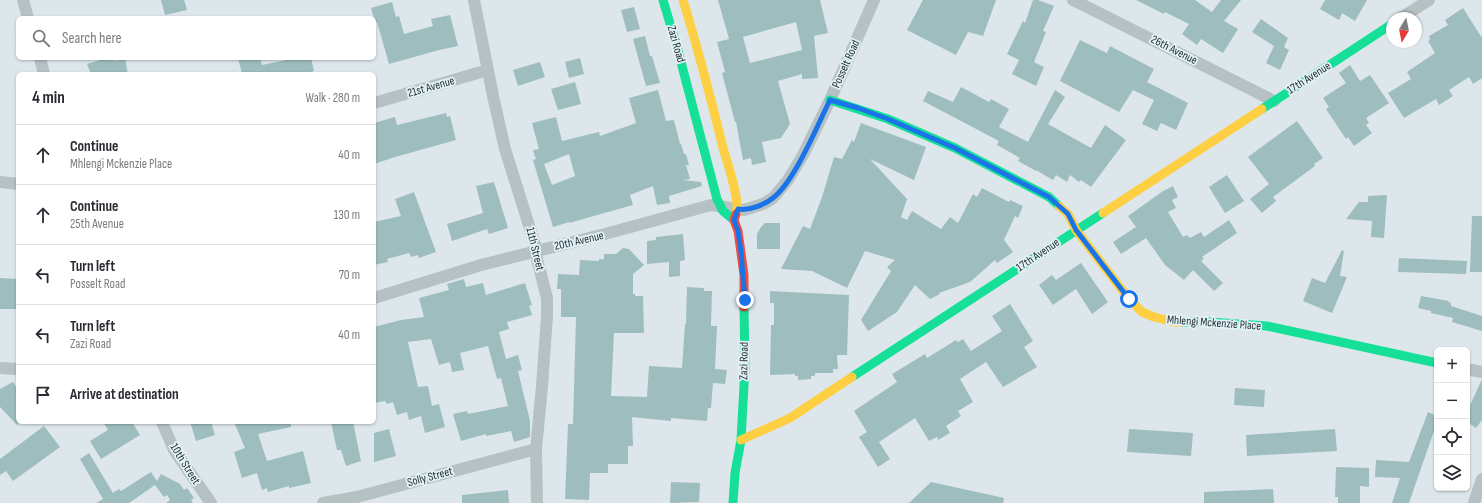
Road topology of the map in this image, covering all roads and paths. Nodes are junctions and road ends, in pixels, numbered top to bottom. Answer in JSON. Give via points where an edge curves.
{"nodes":[{"id":1,"x":23,"y":0,"type":"edge"},
{"id":2,"x":474,"y":0,"type":"edge"},
{"id":3,"x":663,"y":0,"type":"edge"},
{"id":4,"x":683,"y":0,"type":"edge"},
{"id":5,"x":874,"y":0,"type":"edge"},
{"id":6,"x":1073,"y":0,"type":"edge"},
{"id":7,"x":1429,"y":0,"type":"edge"},
{"id":8,"x":1411,"y":12,"type":"edge"},
{"id":9,"x":27,"y":16,"type":"edge"},
{"id":10,"x":1386,"y":28,"type":"edge"},
{"id":11,"x":40,"y":60,"type":"edge"},
{"id":12,"x":488,"y":70,"type":"junction"},
{"id":13,"x":44,"y":72,"type":"edge"},
{"id":14,"x":830,"y":100,"type":"junction"},
{"id":15,"x":1274,"y":101,"type":"junction"},
{"id":16,"x":376,"y":102,"type":"edge"},
{"id":17,"x":0,"y":182,"type":"edge"},
{"id":18,"x":16,"y":184,"type":"edge"},
{"id":19,"x":719,"y":206,"type":"junction"},
{"id":20,"x":736,"y":214,"type":"junction"},
{"id":21,"x":1076,"y":230,"type":"junction"},
{"id":22,"x":537,"y":251,"type":"junction"},
{"id":23,"x":376,"y":297,"type":"edge"},
{"id":24,"x":1434,"y":362,"type":"edge"},
{"id":25,"x":0,"y":368,"type":"edge"},
{"id":26,"x":16,"y":369,"type":"edge"},
{"id":27,"x":1470,"y":370,"type":"edge"},
{"id":28,"x":1482,"y":372,"type":"edge"},
{"id":29,"x":163,"y":424,"type":"edge"},
{"id":30,"x":741,"y":440,"type":"junction"},
{"id":31,"x":536,"y":449,"type":"junction"},
{"id":32,"x":1482,"y":479,"type":"edge"},
{"id":33,"x":211,"y":503,"type":"edge"},
{"id":34,"x":323,"y":503,"type":"edge"},
{"id":35,"x":537,"y":503,"type":"edge"},
{"id":36,"x":733,"y":503,"type":"edge"},
{"id":37,"x":1474,"y":503,"type":"edge"}],
"edges":[{"from":1,"to":9,"type":"street"},
{"from":2,"to":12,"type":"street","name":"11th Street"},
{"from":3,"to":19,"type":"street","name":"Zazi Road"},
{"from":4,"to":20,"type":"street","name":"Zazi Road","via":[[698,50]]},
{"from":5,"to":14,"type":"street","name":"Posselt Road"},
{"from":6,"to":15,"type":"street","name":"26th Avenue"},
{"from":7,"to":8,"type":"street"},
{"from":10,"to":15,"type":"street","name":"17th Avenue"},
{"from":11,"to":13,"type":"street"},
{"from":12,"to":16,"type":"street","name":"21st Avenue"},
{"from":12,"to":22,"type":"street","name":"11th Street","via":[[505,150]]},
{"from":14,"to":20,"type":"street","name":"Posselt Road","via":[[803,155],[782,188],[773,198]]},
{"from":14,"to":21,"type":"street","name":"Mhlengi Mckenzie Place","via":[[888,119],[962,151],[1049,197],[1068,214]]},
{"from":15,"to":21,"type":"street","name":"17th Avenue"},
{"from":17,"to":18,"type":"street"},
{"from":19,"to":20,"type":"street","name":"20th Avenue"},
{"from":19,"to":22,"type":"street","name":"20th Avenue","via":[[711,205]]},
{"from":20,"to":30,"type":"street","name":"Zazi Road","via":[[745,300]]},
{"from":21,"to":24,"type":"street","name":"Mhlengi Mckenzie Place","via":[[1129,299],[1142,312],[1154,317],[1174,322],[1267,326]]},
{"from":21,"to":30,"type":"street","name":"17th Avenue","via":[[790,418]]},
{"from":22,"to":23,"type":"street","name":"20th Avenue","via":[[481,265]]},
{"from":22,"to":31,"type":"street","name":"11th Street","via":[[547,316]]},
{"from":25,"to":26,"type":"street"},
{"from":27,"to":28,"type":"street"},
{"from":29,"to":33,"type":"street","name":"10th Street","via":[[174,450]]},
{"from":30,"to":36,"type":"street","name":"Zazi Road"},
{"from":31,"to":34,"type":"street","name":"Solly Street"},
{"from":31,"to":35,"type":"street","name":"11th Street"},
{"from":32,"to":37,"type":"street"}]}
